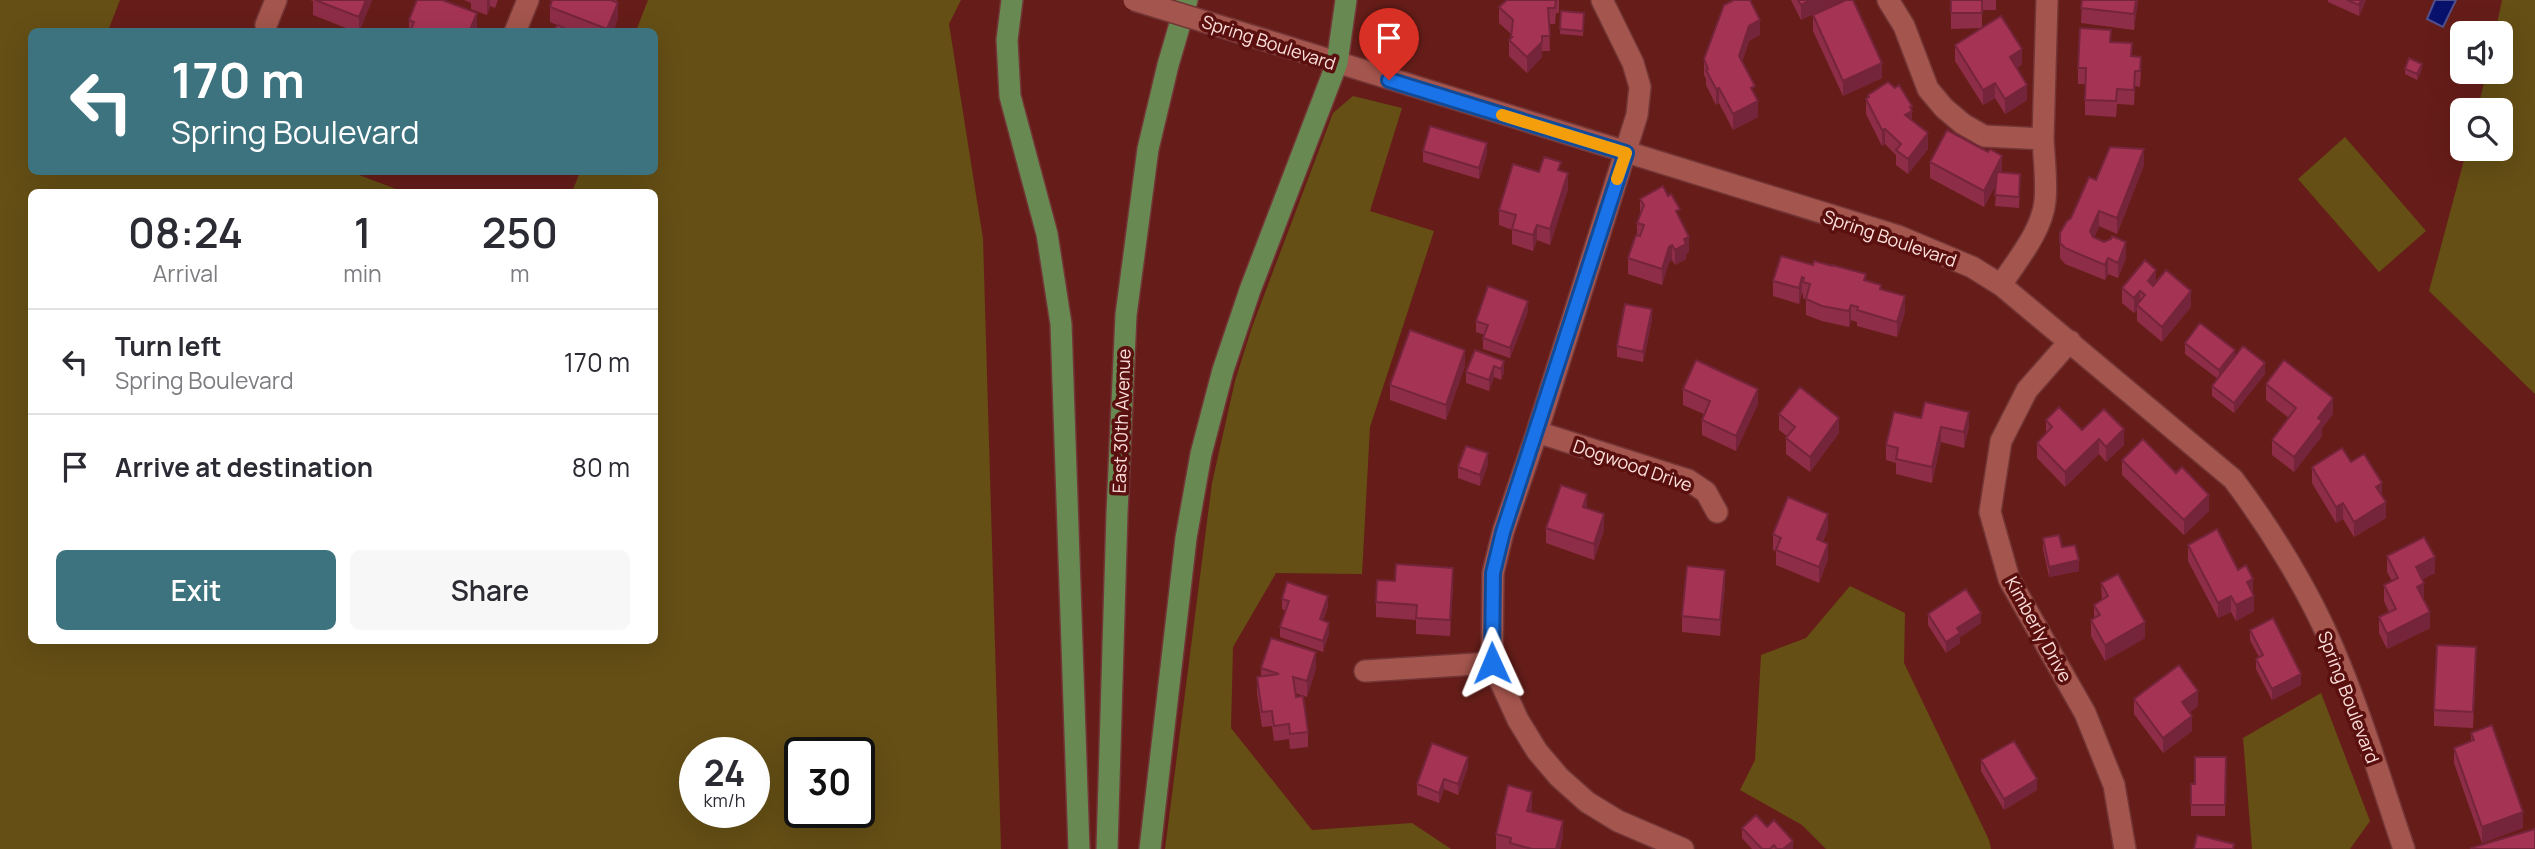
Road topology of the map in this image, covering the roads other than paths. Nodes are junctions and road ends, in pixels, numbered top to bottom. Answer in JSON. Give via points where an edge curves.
{"nodes":[{"id":1,"x":276,"y":0,"type":"edge"},
{"id":2,"x":528,"y":0,"type":"edge"},
{"id":3,"x":1012,"y":0,"type":"edge"},
{"id":4,"x":1134,"y":0,"type":"edge"},
{"id":5,"x":1188,"y":0,"type":"edge"},
{"id":6,"x":1346,"y":0,"type":"edge"},
{"id":7,"x":1602,"y":0,"type":"edge"},
{"id":8,"x":1888,"y":0,"type":"edge"},
{"id":9,"x":2047,"y":0,"type":"edge"},
{"id":10,"x":265,"y":25,"type":"dead end"},
{"id":11,"x":517,"y":28,"type":"edge"},
{"id":12,"x":1337,"y":63,"type":"junction"},
{"id":13,"x":2043,"y":139,"type":"junction"},
{"id":14,"x":1626,"y":153,"type":"junction"},
{"id":15,"x":2001,"y":285,"type":"junction"},
{"id":16,"x":2070,"y":341,"type":"junction"},
{"id":17,"x":1537,"y":432,"type":"junction"},
{"id":18,"x":1717,"y":512,"type":"dead end"},
{"id":19,"x":1492,"y":663,"type":"junction"},
{"id":20,"x":1365,"y":671,"type":"dead end"},
{"id":21,"x":1079,"y":849,"type":"edge"},
{"id":22,"x":1107,"y":849,"type":"edge"},
{"id":23,"x":1150,"y":849,"type":"edge"},
{"id":24,"x":1683,"y":849,"type":"edge"},
{"id":25,"x":2125,"y":849,"type":"edge"},
{"id":26,"x":2404,"y":849,"type":"edge"}],
"edges":[{"from":1,"to":10,"type":"street"},
{"from":2,"to":11,"type":"street"},
{"from":3,"to":21,"type":"main road","via":[[1007,40],[1010,96],[1046,234],[1061,324]]},
{"from":4,"to":12,"type":"street","name":"Spring Boulevard","bridge":true},
{"from":5,"to":22,"type":"main road","name":"East 30th Avenue","via":[[1148,149],[1126,315]]},
{"from":6,"to":12,"type":"main road"},
{"from":7,"to":14,"type":"street","via":[[1640,87]]},
{"from":8,"to":13,"type":"street","via":[[1904,26],[1928,89],[1944,108],[1984,136]]},
{"from":9,"to":13,"type":"street"},
{"from":12,"to":14,"type":"street","name":"Spring Boulevard"},
{"from":12,"to":23,"type":"main road","via":[[1250,289],[1201,454],[1186,538]]},
{"from":13,"to":15,"type":"street","via":[[2043,211]]},
{"from":14,"to":15,"type":"street","name":"Spring Boulevard","via":[[1898,236],[1972,267]]},
{"from":14,"to":17,"type":"street"},
{"from":15,"to":16,"type":"street","name":"Spring Boulevard"},
{"from":16,"to":25,"type":"street","name":"Kimberly Drive","via":[[2027,390],[2001,440],[1990,512],[2009,579],[2085,713],[2114,785]]},
{"from":16,"to":26,"type":"street","name":"Spring Boulevard","via":[[2233,478],[2254,506],[2333,646]]},
{"from":17,"to":18,"type":"street","name":"Dogwood Drive","via":[[1688,481],[1706,492]]},
{"from":17,"to":19,"type":"street","via":[[1493,573]]},
{"from":19,"to":20,"type":"street"},
{"from":19,"to":24,"type":"street","via":[[1518,720],[1559,777],[1618,821]]}]}
